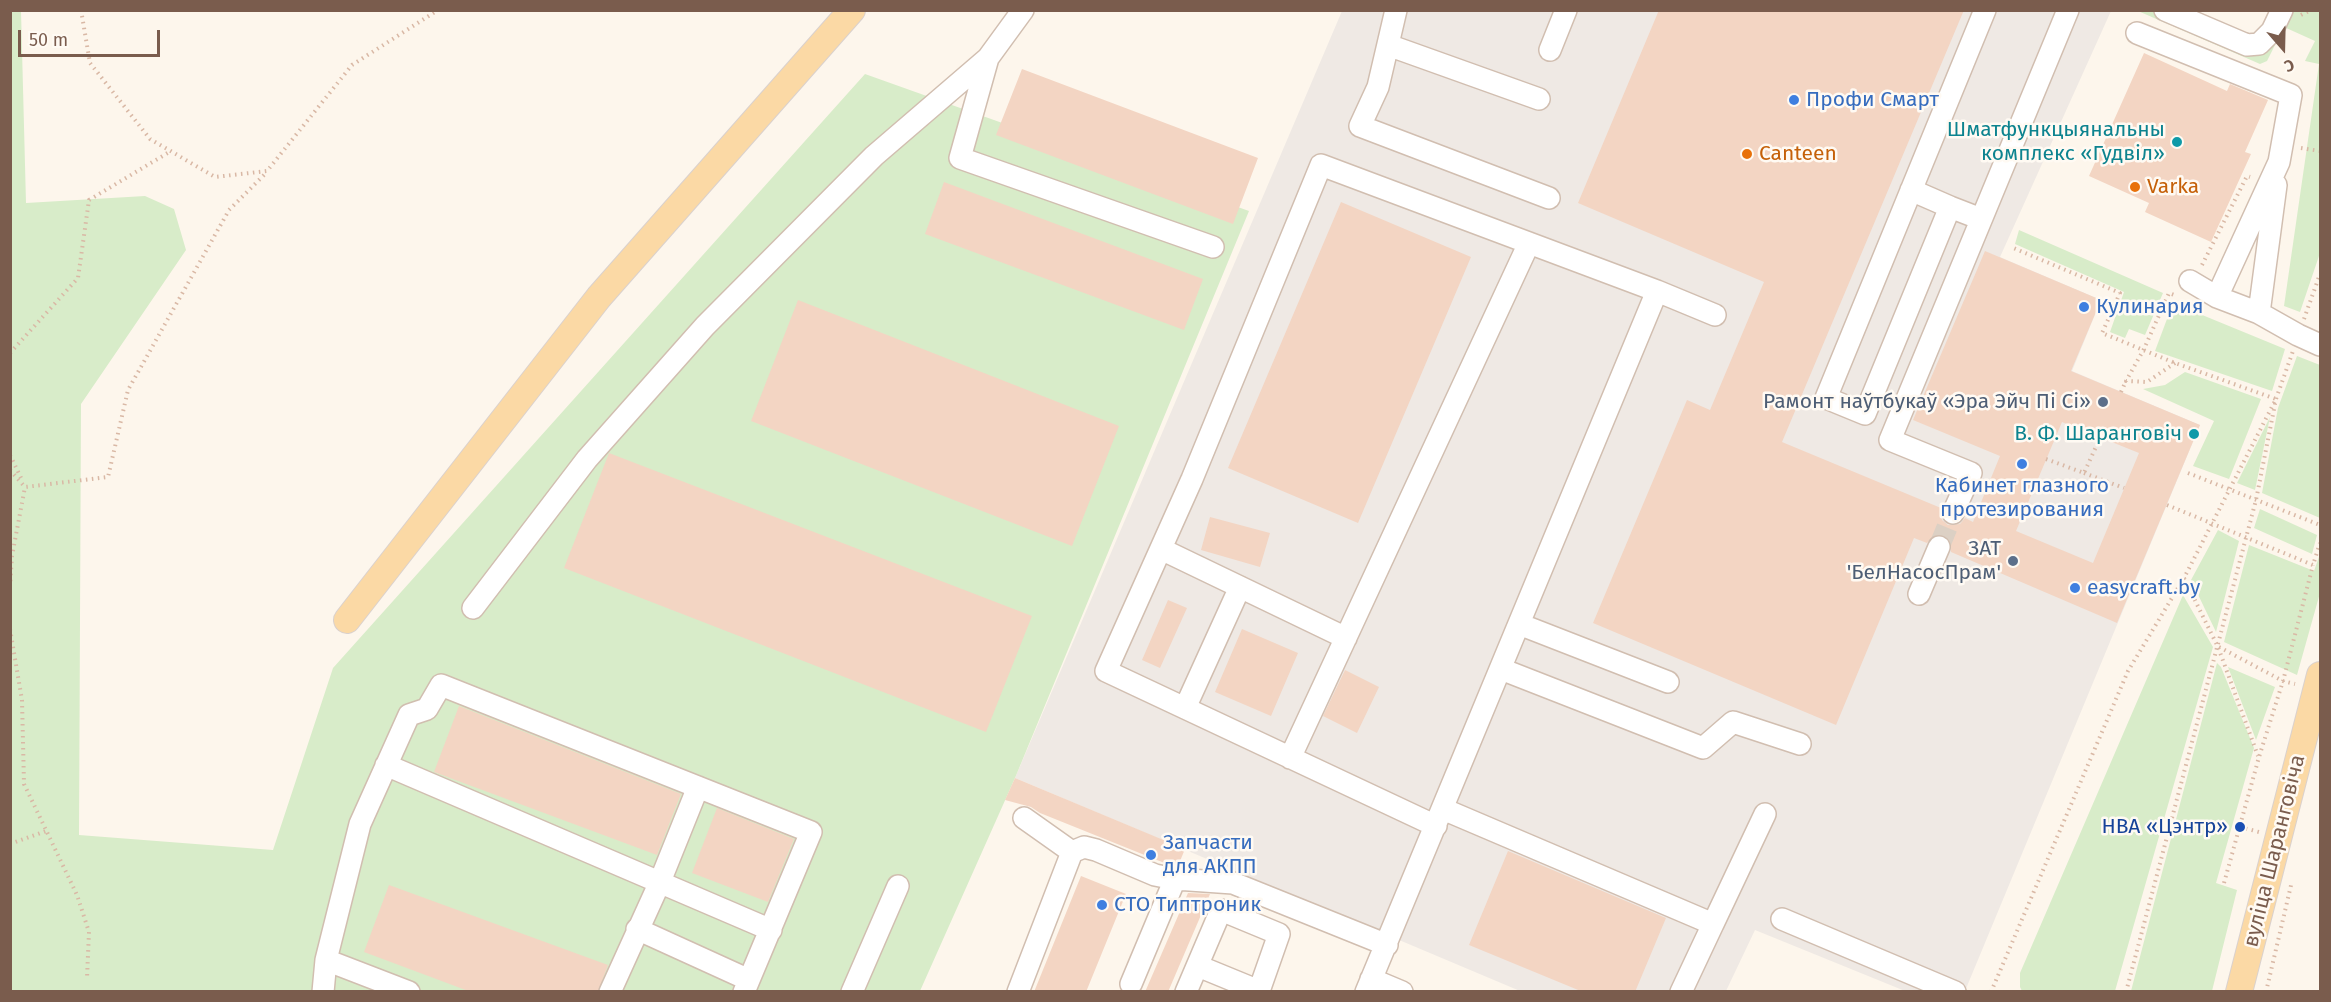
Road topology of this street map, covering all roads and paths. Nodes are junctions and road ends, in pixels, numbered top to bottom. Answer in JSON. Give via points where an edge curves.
{"nodes":[{"id":1,"x":81,"y":10,"type":"edge"},
{"id":2,"x":438,"y":10,"type":"edge"},
{"id":3,"x":852,"y":10,"type":"edge"},
{"id":4,"x":1023,"y":10,"type":"edge"},
{"id":5,"x":1396,"y":10,"type":"edge"},
{"id":6,"x":1566,"y":10,"type":"edge"},
{"id":7,"x":1985,"y":10,"type":"edge"},
{"id":8,"x":2068,"y":10,"type":"edge"},
{"id":9,"x":2165,"y":10,"type":"edge"},
{"id":10,"x":2311,"y":10,"type":"edge"},
{"id":11,"x":2276,"y":18,"type":"edge"},
{"id":12,"x":2137,"y":33,"type":"dead end"},
{"id":13,"x":1388,"y":45,"type":"junction"},
{"id":14,"x":1550,"y":50,"type":"dead end"},
{"id":15,"x":988,"y":58,"type":"junction"},
{"id":16,"x":1539,"y":99,"type":"dead end"},
{"id":17,"x":171,"y":151,"type":"junction"},
{"id":18,"x":2279,"y":162,"type":"junction"},
{"id":19,"x":2256,"y":170,"type":"dead end"},
{"id":20,"x":267,"y":171,"type":"junction"},
{"id":21,"x":1911,"y":190,"type":"junction"},
{"id":22,"x":1549,"y":198,"type":"dead end"},
{"id":23,"x":1950,"y":207,"type":"junction"},
{"id":24,"x":1981,"y":219,"type":"junction"},
{"id":25,"x":1529,"y":243,"type":"junction"},
{"id":26,"x":2012,"y":247,"type":"dead end"},
{"id":27,"x":1213,"y":248,"type":"dead end"},
{"id":28,"x":2196,"y":273,"type":"joint"},
{"id":29,"x":2320,"y":274,"type":"edge"},
{"id":30,"x":1657,"y":291,"type":"junction"},
{"id":31,"x":2217,"y":297,"type":"junction"},
{"id":32,"x":2259,"y":313,"type":"junction"},
{"id":33,"x":1715,"y":315,"type":"dead end"},
{"id":34,"x":2307,"y":331,"type":"edge"},
{"id":35,"x":2320,"y":345,"type":"edge"},
{"id":36,"x":2144,"y":349,"type":"junction"},
{"id":37,"x":10,"y":354,"type":"edge"},
{"id":38,"x":2175,"y":363,"type":"junction"},
{"id":39,"x":2126,"y":381,"type":"junction"},
{"id":40,"x":2121,"y":392,"type":"dead end"},
{"id":41,"x":2276,"y":399,"type":"junction"},
{"id":42,"x":2100,"y":438,"type":"dead end"},
{"id":43,"x":10,"y":455,"type":"edge"},
{"id":44,"x":2046,"y":459,"type":"dead end"},
{"id":45,"x":10,"y":470,"type":"edge"},
{"id":46,"x":2084,"y":473,"type":"junction"},
{"id":47,"x":2188,"y":473,"type":"dead end"},
{"id":48,"x":26,"y":487,"type":"junction"},
{"id":49,"x":2124,"y":488,"type":"dead end"},
{"id":50,"x":2230,"y":490,"type":"junction"},
{"id":51,"x":2256,"y":500,"type":"junction"},
{"id":52,"x":2167,"y":504,"type":"dead end"},
{"id":53,"x":1953,"y":513,"type":"tunnel mouth"},
{"id":54,"x":2213,"y":524,"type":"junction"},
{"id":55,"x":2320,"y":525,"type":"edge"},
{"id":56,"x":2246,"y":538,"type":"junction"},
{"id":57,"x":2320,"y":543,"type":"edge"},
{"id":58,"x":1939,"y":547,"type":"tunnel mouth"},
{"id":59,"x":1161,"y":549,"type":"junction"},
{"id":60,"x":2313,"y":565,"type":"junction"},
{"id":61,"x":2184,"y":578,"type":"junction"},
{"id":62,"x":10,"y":587,"type":"edge"},
{"id":63,"x":1240,"y":587,"type":"junction"},
{"id":64,"x":1919,"y":594,"type":"dead end"},
{"id":65,"x":473,"y":608,"type":"dead end"},
{"id":66,"x":347,"y":620,"type":"dead end"},
{"id":67,"x":1519,"y":624,"type":"junction"},
{"id":68,"x":10,"y":629,"type":"edge"},
{"id":69,"x":1346,"y":638,"type":"junction"},
{"id":70,"x":2218,"y":647,"type":"junction"},
{"id":71,"x":1501,"y":669,"type":"junction"},
{"id":72,"x":2320,"y":675,"type":"edge"},
{"id":73,"x":2283,"y":681,"type":"junction"},
{"id":74,"x":1668,"y":682,"type":"dead end"},
{"id":75,"x":1185,"y":708,"type":"junction"},
{"id":76,"x":1800,"y":744,"type":"dead end"},
{"id":77,"x":2259,"y":757,"type":"junction"},
{"id":78,"x":1290,"y":758,"type":"junction"},
{"id":79,"x":386,"y":765,"type":"junction"},
{"id":80,"x":698,"y":787,"type":"junction"},
{"id":81,"x":1765,"y":814,"type":"dead end"},
{"id":82,"x":1439,"y":817,"type":"junction"},
{"id":83,"x":1024,"y":818,"type":"dead end"},
{"id":84,"x":46,"y":831,"type":"junction"},
{"id":85,"x":10,"y":844,"type":"edge"},
{"id":86,"x":1072,"y":852,"type":"junction"},
{"id":87,"x":1175,"y":879,"type":"junction"},
{"id":88,"x":2224,"y":883,"type":"dead end"},
{"id":89,"x":659,"y":884,"type":"junction"},
{"id":90,"x":898,"y":886,"type":"dead end"},
{"id":91,"x":1782,"y":919,"type":"dead end"},
{"id":92,"x":1713,"y":924,"type":"junction"},
{"id":93,"x":637,"y":929,"type":"junction"},
{"id":94,"x":771,"y":930,"type":"junction"},
{"id":95,"x":1387,"y":945,"type":"junction"},
{"id":96,"x":326,"y":960,"type":"junction"},
{"id":97,"x":1198,"y":966,"type":"dead end"},
{"id":98,"x":87,"y":978,"type":"dead end"},
{"id":99,"x":1131,"y":984,"type":"dead end"},
{"id":100,"x":1369,"y":985,"type":"edge"},
{"id":101,"x":746,"y":986,"type":"edge"},
{"id":102,"x":323,"y":992,"type":"edge"},
{"id":103,"x":409,"y":992,"type":"edge"},
{"id":104,"x":610,"y":992,"type":"edge"},
{"id":105,"x":852,"y":992,"type":"edge"},
{"id":106,"x":1018,"y":992,"type":"edge"},
{"id":107,"x":1186,"y":992,"type":"edge"},
{"id":108,"x":1402,"y":992,"type":"edge"},
{"id":109,"x":1681,"y":992,"type":"edge"},
{"id":110,"x":1955,"y":992,"type":"edge"},
{"id":111,"x":1991,"y":992,"type":"edge"},
{"id":112,"x":2126,"y":992,"type":"edge"},
{"id":113,"x":2239,"y":992,"type":"edge"}],
"edges":[{"from":1,"to":17,"type":"path","via":[[90,63],[150,139]]},
{"from":2,"to":20,"type":"path","via":[[352,65]]},
{"from":3,"to":66,"type":"main road","via":[[599,297]]},
{"from":4,"to":15,"type":"lane"},
{"from":5,"to":13,"type":"lane"},
{"from":6,"to":14,"type":"lane"},
{"from":7,"to":21,"type":"lane"},
{"from":8,"to":24,"type":"lane"},
{"from":9,"to":11,"type":"lane","via":[[2247,45],[2259,44]]},
{"from":10,"to":11,"type":"path"},
{"from":12,"to":18,"type":"lane","via":[[2291,94]]},
{"from":13,"to":16,"type":"lane"},
{"from":13,"to":22,"type":"lane","via":[[1378,87],[1360,126]]},
{"from":15,"to":27,"type":"lane","via":[[960,158]]},
{"from":15,"to":65,"type":"lane","via":[[874,156],[705,326],[587,459]]},
{"from":17,"to":20,"type":"path","via":[[215,177]]},
{"from":17,"to":37,"type":"path","via":[[89,200],[78,278]]},
{"from":18,"to":31,"type":"lane"},
{"from":18,"to":32,"type":"lane"},
{"from":19,"to":28,"type":"path","via":[[2252,178],[2247,176]]},
{"from":20,"to":48,"type":"path","via":[[229,210],[128,390],[108,477]]},
{"from":21,"to":23,"type":"lane"},
{"from":21,"to":23,"type":"lane","via":[[1826,398],[1865,414]]},
{"from":23,"to":24,"type":"lane"},
{"from":24,"to":53,"type":"lane","via":[[1890,440],[1971,473]]},
{"from":25,"to":30,"type":"lane"},
{"from":25,"to":59,"type":"lane","via":[[1321,165]]},
{"from":25,"to":69,"type":"lane"},
{"from":26,"to":36,"type":"path","via":[[2120,293],[2102,333]]},
{"from":28,"to":31,"type":"lane"},
{"from":29,"to":34,"type":"path"},
{"from":30,"to":33,"type":"lane"},
{"from":30,"to":67,"type":"lane"},
{"from":31,"to":32,"type":"lane"},
{"from":32,"to":34,"type":"lane"},
{"from":34,"to":35,"type":"lane"},
{"from":34,"to":41,"type":"path"},
{"from":36,"to":38,"type":"path"},
{"from":36,"to":39,"type":"path"},
{"from":38,"to":39,"type":"path","via":[[2147,382]]},
{"from":38,"to":41,"type":"path"},
{"from":39,"to":40,"type":"path"},
{"from":41,"to":50,"type":"path"},
{"from":41,"to":51,"type":"path"},
{"from":42,"to":46,"type":"path"},
{"from":43,"to":48,"type":"path"},
{"from":44,"to":46,"type":"path"},
{"from":45,"to":48,"type":"path"},
{"from":46,"to":49,"type":"path"},
{"from":47,"to":50,"type":"path"},
{"from":48,"to":62,"type":"path"},
{"from":50,"to":51,"type":"path"},
{"from":50,"to":54,"type":"path"},
{"from":51,"to":55,"type":"path"},
{"from":51,"to":56,"type":"path"},
{"from":52,"to":54,"type":"path"},
{"from":54,"to":56,"type":"path"},
{"from":54,"to":61,"type":"path"},
{"from":56,"to":60,"type":"path"},
{"from":56,"to":70,"type":"path"},
{"from":57,"to":60,"type":"path"},
{"from":58,"to":64,"type":"lane"},
{"from":59,"to":63,"type":"lane"},
{"from":59,"to":75,"type":"lane","via":[[1106,671]]},
{"from":60,"to":73,"type":"path"},
{"from":61,"to":70,"type":"path"},
{"from":61,"to":111,"type":"path","via":[[2128,671]]},
{"from":63,"to":69,"type":"lane"},
{"from":63,"to":75,"type":"lane"},
{"from":67,"to":71,"type":"lane"},
{"from":67,"to":74,"type":"lane"},
{"from":68,"to":84,"type":"path","via":[[22,700],[24,784]]},
{"from":69,"to":78,"type":"lane"},
{"from":70,"to":73,"type":"path"},
{"from":70,"to":77,"type":"path"},
{"from":70,"to":112,"type":"path"},
{"from":71,"to":76,"type":"lane","via":[[1703,748],[1733,722]]},
{"from":71,"to":82,"type":"lane"},
{"from":72,"to":113,"type":"main road","name":"вуліца Шаранговіча"},
{"from":73,"to":77,"type":"path"},
{"from":75,"to":78,"type":"lane"},
{"from":77,"to":88,"type":"path"},
{"from":78,"to":82,"type":"lane"},
{"from":79,"to":80,"type":"lane","via":[[409,715],[427,709],[441,685]]},
{"from":79,"to":89,"type":"lane"},
{"from":79,"to":96,"type":"lane","via":[[360,824]]},
{"from":80,"to":89,"type":"lane"},
{"from":80,"to":94,"type":"lane","via":[[811,832]]},
{"from":81,"to":92,"type":"lane"},
{"from":82,"to":92,"type":"lane"},
{"from":82,"to":95,"type":"lane"},
{"from":83,"to":86,"type":"lane"},
{"from":84,"to":85,"type":"path"},
{"from":84,"to":98,"type":"path","via":[[77,895],[89,932]]},
{"from":86,"to":87,"type":"lane","via":[[1084,847],[1096,850],[1155,875]]},
{"from":86,"to":106,"type":"lane"},
{"from":87,"to":95,"type":"lane","via":[[1233,883]]},
{"from":87,"to":99,"type":"lane"},
{"from":89,"to":93,"type":"lane"},
{"from":89,"to":94,"type":"lane"},
{"from":90,"to":105,"type":"lane"},
{"from":91,"to":110,"type":"lane"},
{"from":92,"to":109,"type":"lane"},
{"from":93,"to":101,"type":"lane"},
{"from":93,"to":104,"type":"lane"},
{"from":94,"to":101,"type":"lane"},
{"from":95,"to":100,"type":"lane"},
{"from":96,"to":102,"type":"lane"},
{"from":96,"to":103,"type":"lane"},
{"from":97,"to":107,"type":"lane"},
{"from":100,"to":108,"type":"lane"}]}
